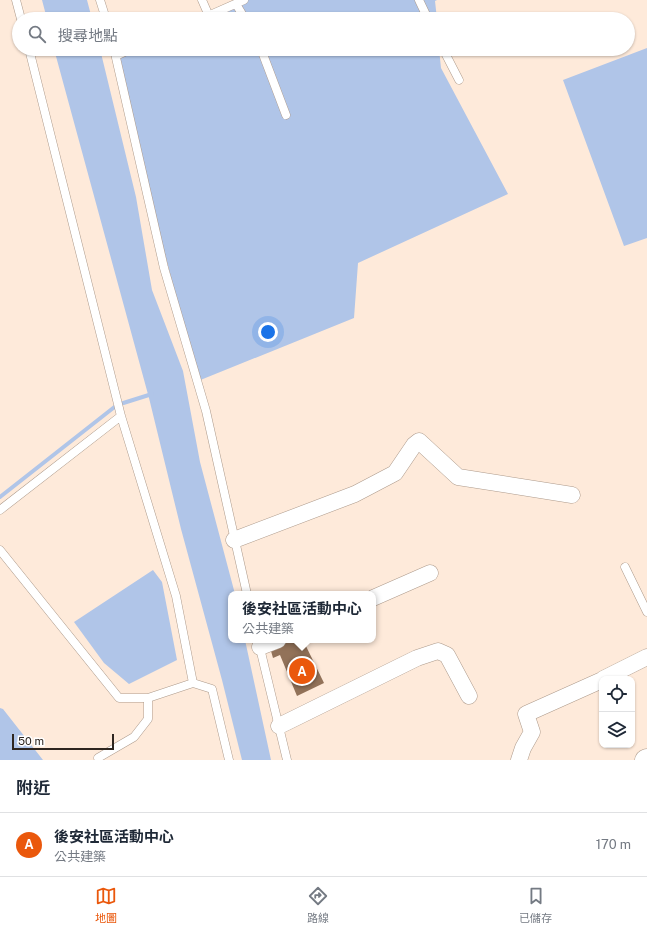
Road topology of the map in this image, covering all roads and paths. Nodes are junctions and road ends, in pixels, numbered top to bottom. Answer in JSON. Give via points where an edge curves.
{"nodes":[{"id":1,"x":16,"y":0,"type":"edge"},
{"id":2,"x":100,"y":0,"type":"edge"},
{"id":3,"x":202,"y":0,"type":"edge"},
{"id":4,"x":244,"y":0,"type":"edge"},
{"id":5,"x":419,"y":0,"type":"edge"},
{"id":6,"x":236,"y":4,"type":"junction"},
{"id":7,"x":19,"y":12,"type":"edge"},
{"id":8,"x":104,"y":12,"type":"edge"},
{"id":9,"x":204,"y":12,"type":"edge"},
{"id":10,"x":217,"y":12,"type":"edge"},
{"id":11,"x":240,"y":12,"type":"edge"},
{"id":12,"x":425,"y":12,"type":"edge"},
{"id":13,"x":31,"y":56,"type":"edge"},
{"id":14,"x":116,"y":56,"type":"edge"},
{"id":15,"x":264,"y":56,"type":"edge"},
{"id":16,"x":447,"y":56,"type":"edge"},
{"id":17,"x":459,"y":80,"type":"dead end"},
{"id":18,"x":286,"y":115,"type":"dead end"},
{"id":19,"x":121,"y":416,"type":"junction"},
{"id":20,"x":572,"y":495,"type":"dead end"},
{"id":21,"x":0,"y":510,"type":"edge"},
{"id":22,"x":234,"y":540,"type":"junction"},
{"id":23,"x":0,"y":550,"type":"edge"},
{"id":24,"x":625,"y":567,"type":"dead end"},
{"id":25,"x":430,"y":573,"type":"dead end"},
{"id":26,"x":246,"y":591,"type":"edge"},
{"id":27,"x":376,"y":597,"type":"edge"},
{"id":28,"x":647,"y":612,"type":"edge"},
{"id":29,"x":259,"y":643,"type":"edge"},
{"id":30,"x":647,"y":657,"type":"edge"},
{"id":31,"x":608,"y":676,"type":"edge"},
{"id":32,"x":599,"y":680,"type":"edge"},
{"id":33,"x":192,"y":683,"type":"junction"},
{"id":34,"x":469,"y":696,"type":"dead end"},
{"id":35,"x":148,"y":698,"type":"junction"},
{"id":36,"x":279,"y":726,"type":"junction"},
{"id":37,"x":98,"y":758,"type":"dead end"},
{"id":38,"x":229,"y":760,"type":"edge"},
{"id":39,"x":287,"y":760,"type":"edge"},
{"id":40,"x":519,"y":760,"type":"edge"}],
"edges":[{"from":1,"to":7,"type":"lane"},
{"from":2,"to":8,"type":"lane"},
{"from":3,"to":9,"type":"lane"},
{"from":4,"to":6,"type":"lane"},
{"from":5,"to":12,"type":"lane"},
{"from":6,"to":10,"type":"lane"},
{"from":6,"to":11,"type":"lane"},
{"from":13,"to":19,"type":"lane"},
{"from":14,"to":22,"type":"lane","via":[[164,268],[206,411]]},
{"from":15,"to":18,"type":"lane"},
{"from":16,"to":17,"type":"lane"},
{"from":19,"to":21,"type":"lane"},
{"from":19,"to":33,"type":"lane","via":[[176,596]]},
{"from":20,"to":22,"type":"street","via":[[458,477],[419,441],[395,473],[355,494]]},
{"from":22,"to":26,"type":"lane"},
{"from":23,"to":35,"type":"lane","via":[[119,698]]},
{"from":24,"to":28,"type":"lane"},
{"from":25,"to":27,"type":"street"},
{"from":29,"to":36,"type":"lane"},
{"from":30,"to":31,"type":"street"},
{"from":32,"to":40,"type":"street","via":[[526,714],[532,732]]},
{"from":33,"to":35,"type":"lane"},
{"from":33,"to":38,"type":"lane","via":[[212,689]]},
{"from":34,"to":36,"type":"street","via":[[446,655],[438,651],[417,658]]},
{"from":35,"to":37,"type":"lane","via":[[148,719],[134,737]]},
{"from":36,"to":39,"type":"lane"}]}
